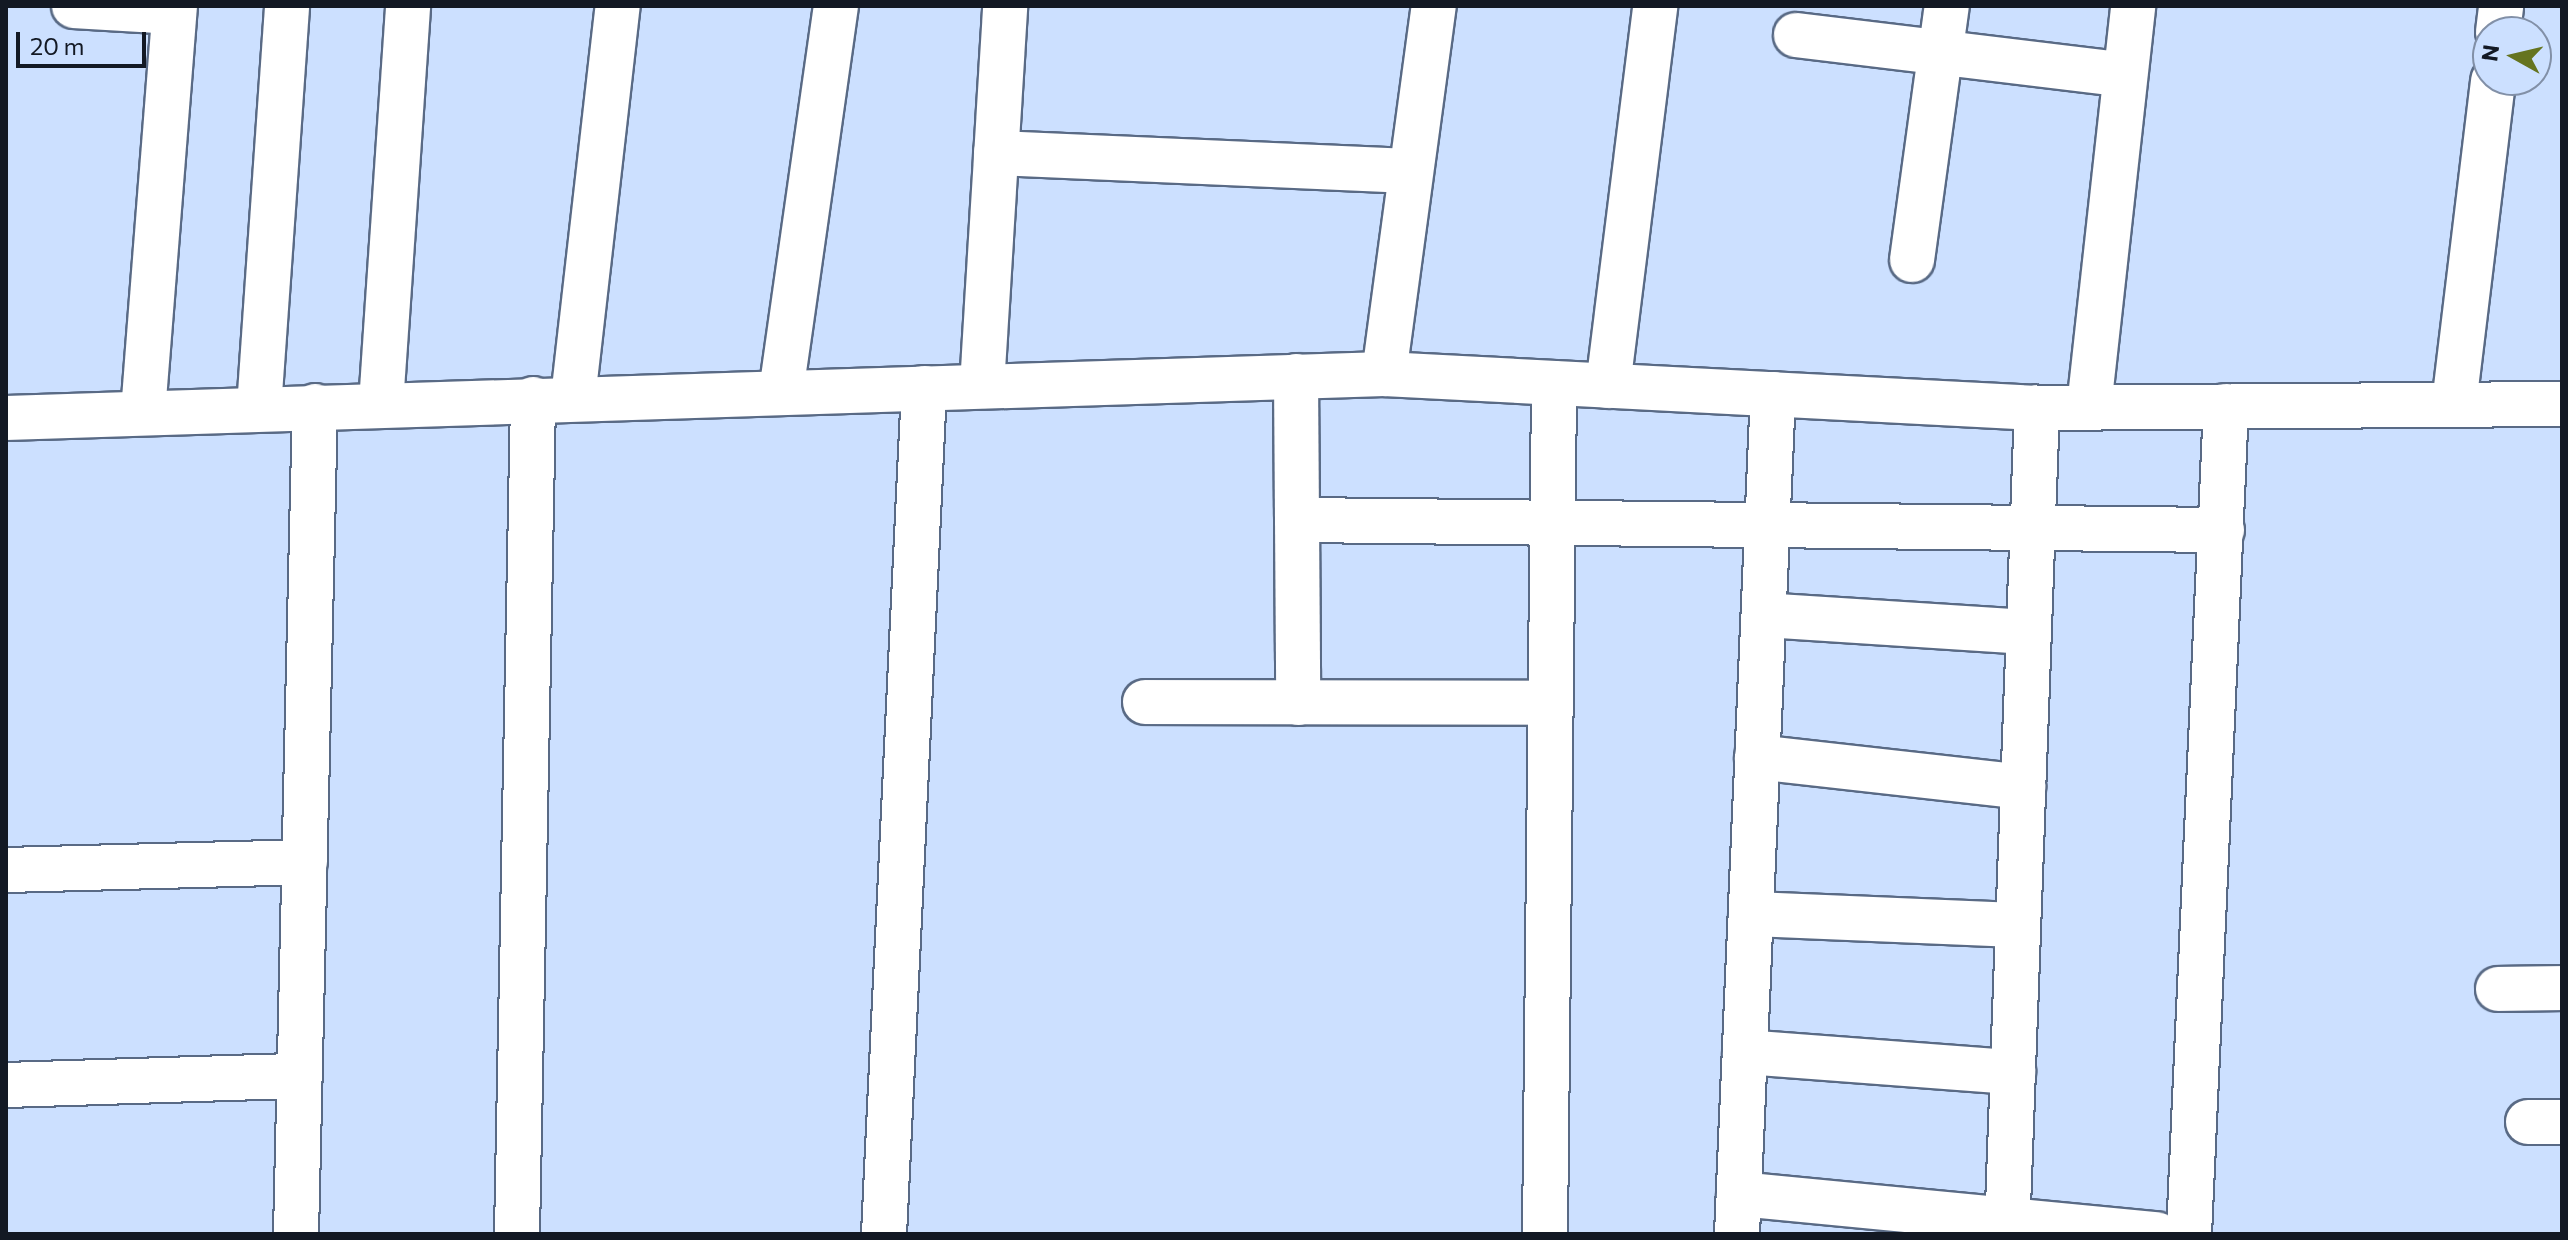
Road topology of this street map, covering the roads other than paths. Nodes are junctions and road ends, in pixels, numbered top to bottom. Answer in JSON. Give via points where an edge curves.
{"nodes":[{"id":1,"x":74,"y":6,"type":"edge"},
{"id":2,"x":287,"y":6,"type":"edge"},
{"id":3,"x":408,"y":6,"type":"edge"},
{"id":4,"x":618,"y":6,"type":"edge"},
{"id":5,"x":836,"y":6,"type":"edge"},
{"id":6,"x":1005,"y":6,"type":"edge"},
{"id":7,"x":1434,"y":6,"type":"edge"},
{"id":8,"x":1655,"y":6,"type":"edge"},
{"id":9,"x":1947,"y":6,"type":"edge"},
{"id":10,"x":2133,"y":6,"type":"edge"},
{"id":11,"x":175,"y":9,"type":"edge"},
{"id":12,"x":1796,"y":35,"type":"dead end"},
{"id":13,"x":1941,"y":52,"type":"junction"},
{"id":14,"x":2125,"y":75,"type":"junction"},
{"id":15,"x":2491,"y":96,"type":"edge"},
{"id":16,"x":996,"y":153,"type":"junction"},
{"id":17,"x":1411,"y":171,"type":"junction"},
{"id":18,"x":1912,"y":260,"type":"dead end"},
{"id":19,"x":1384,"y":374,"type":"junction"},
{"id":20,"x":1296,"y":376,"type":"junction"},
{"id":21,"x":1554,"y":383,"type":"junction"},
{"id":22,"x":982,"y":386,"type":"junction"},
{"id":23,"x":1608,"y":386,"type":"junction"},
{"id":24,"x":924,"y":388,"type":"junction"},
{"id":25,"x":781,"y":392,"type":"junction"},
{"id":26,"x":1773,"y":394,"type":"junction"},
{"id":27,"x":553,"y":398,"type":"junction"},
{"id":28,"x":381,"y":404,"type":"junction"},
{"id":29,"x":2454,"y":404,"type":"junction"},
{"id":30,"x":2562,"y":404,"type":"edge"},
{"id":31,"x":315,"y":406,"type":"junction"},
{"id":32,"x":2226,"y":406,"type":"junction"},
{"id":33,"x":2089,"y":407,"type":"junction"},
{"id":34,"x":259,"y":408,"type":"junction"},
{"id":35,"x":2037,"y":408,"type":"junction"},
{"id":36,"x":143,"y":412,"type":"junction"},
{"id":37,"x":6,"y":418,"type":"edge"},
{"id":38,"x":1297,"y":520,"type":"junction"},
{"id":39,"x":1552,"y":523,"type":"junction"},
{"id":40,"x":1768,"y":525,"type":"junction"},
{"id":41,"x":2032,"y":529,"type":"junction"},
{"id":42,"x":2222,"y":530,"type":"junction"},
{"id":43,"x":1764,"y":615,"type":"junction"},
{"id":44,"x":2028,"y":632,"type":"junction"},
{"id":45,"x":1145,"y":702,"type":"dead end"},
{"id":46,"x":1298,"y":703,"type":"junction"},
{"id":47,"x":1551,"y":703,"type":"junction"},
{"id":48,"x":1757,"y":757,"type":"junction"},
{"id":49,"x":2023,"y":787,"type":"junction"},
{"id":50,"x":305,"y":862,"type":"junction"},
{"id":51,"x":6,"y":870,"type":"edge"},
{"id":52,"x":1751,"y":914,"type":"junction"},
{"id":53,"x":2018,"y":925,"type":"junction"},
{"id":54,"x":2562,"y":988,"type":"edge"},
{"id":55,"x":2498,"y":989,"type":"dead end"},
{"id":56,"x":1745,"y":1052,"type":"junction"},
{"id":57,"x":2013,"y":1072,"type":"junction"},
{"id":58,"x":300,"y":1076,"type":"junction"},
{"id":59,"x":6,"y":1085,"type":"edge"},
{"id":60,"x":1738,"y":1214,"type":"edge"},
{"id":61,"x":2008,"y":1227,"type":"edge"},
{"id":62,"x":296,"y":1234,"type":"edge"},
{"id":63,"x":517,"y":1234,"type":"edge"},
{"id":64,"x":884,"y":1234,"type":"edge"},
{"id":65,"x":1545,"y":1234,"type":"edge"},
{"id":66,"x":2157,"y":1234,"type":"edge"},
{"id":67,"x":2189,"y":1234,"type":"edge"}],
"edges":[{"from":1,"to":11,"type":"street"},
{"from":2,"to":34,"type":"street"},
{"from":3,"to":28,"type":"street"},
{"from":4,"to":27,"type":"street"},
{"from":5,"to":25,"type":"street"},
{"from":6,"to":16,"type":"street"},
{"from":7,"to":17,"type":"street"},
{"from":8,"to":23,"type":"street"},
{"from":9,"to":13,"type":"street"},
{"from":10,"to":14,"type":"street"},
{"from":11,"to":36,"type":"street"},
{"from":12,"to":13,"type":"street"},
{"from":13,"to":14,"type":"street"},
{"from":13,"to":18,"type":"street"},
{"from":14,"to":33,"type":"street"},
{"from":15,"to":29,"type":"street"},
{"from":16,"to":17,"type":"street"},
{"from":16,"to":22,"type":"street"},
{"from":17,"to":19,"type":"street"},
{"from":19,"to":20,"type":"street"},
{"from":19,"to":21,"type":"street"},
{"from":20,"to":22,"type":"street"},
{"from":20,"to":38,"type":"street"},
{"from":21,"to":23,"type":"street"},
{"from":21,"to":39,"type":"street"},
{"from":22,"to":24,"type":"street"},
{"from":23,"to":26,"type":"street"},
{"from":24,"to":25,"type":"street"},
{"from":24,"to":64,"type":"street"},
{"from":25,"to":27,"type":"street"},
{"from":26,"to":35,"type":"street"},
{"from":26,"to":40,"type":"street"},
{"from":27,"to":28,"type":"street"},
{"from":27,"to":63,"type":"street"},
{"from":28,"to":31,"type":"street"},
{"from":29,"to":30,"type":"street"},
{"from":29,"to":32,"type":"street"},
{"from":31,"to":34,"type":"street"},
{"from":31,"to":50,"type":"street"},
{"from":32,"to":33,"type":"street"},
{"from":32,"to":42,"type":"street"},
{"from":33,"to":35,"type":"street"},
{"from":34,"to":36,"type":"street"},
{"from":35,"to":41,"type":"street"},
{"from":36,"to":37,"type":"street"},
{"from":38,"to":39,"type":"street"},
{"from":38,"to":46,"type":"street"},
{"from":39,"to":40,"type":"street"},
{"from":39,"to":47,"type":"street"},
{"from":40,"to":41,"type":"street"},
{"from":40,"to":43,"type":"street"},
{"from":41,"to":42,"type":"street"},
{"from":41,"to":44,"type":"street"},
{"from":42,"to":67,"type":"street"},
{"from":43,"to":44,"type":"street"},
{"from":43,"to":48,"type":"street"},
{"from":44,"to":49,"type":"street"},
{"from":45,"to":46,"type":"street"},
{"from":46,"to":47,"type":"street"},
{"from":47,"to":65,"type":"street"},
{"from":48,"to":49,"type":"street"},
{"from":48,"to":52,"type":"street"},
{"from":49,"to":53,"type":"street"},
{"from":50,"to":51,"type":"street"},
{"from":50,"to":58,"type":"street"},
{"from":52,"to":53,"type":"street"},
{"from":52,"to":56,"type":"street"},
{"from":53,"to":57,"type":"street"},
{"from":54,"to":55,"type":"street"},
{"from":56,"to":57,"type":"street"},
{"from":56,"to":60,"type":"street"},
{"from":57,"to":61,"type":"street"},
{"from":58,"to":59,"type":"street"},
{"from":58,"to":62,"type":"street"},
{"from":60,"to":61,"type":"street"},
{"from":61,"to":66,"type":"street"}]}
